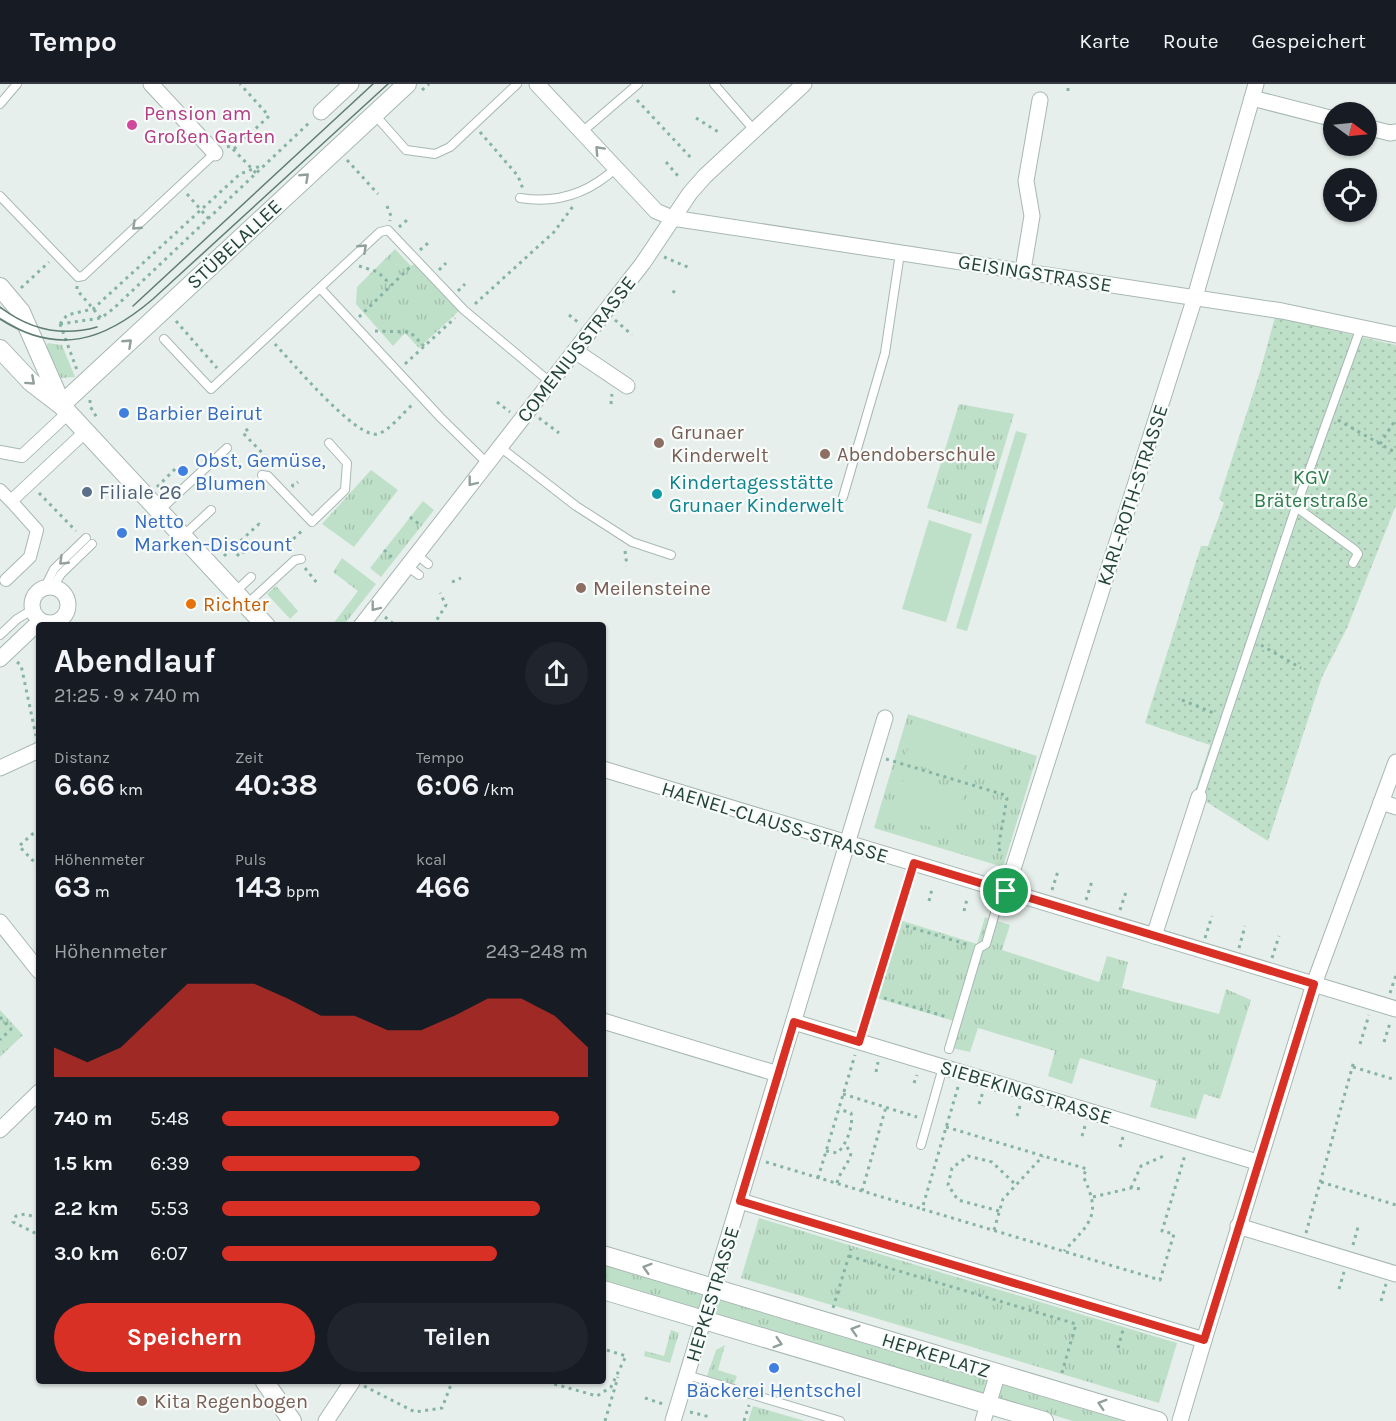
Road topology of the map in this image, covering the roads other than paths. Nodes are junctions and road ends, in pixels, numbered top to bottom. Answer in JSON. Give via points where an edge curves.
{"nodes":[{"id":1,"x":17,"y":84,"type":"edge"},
{"id":2,"x":151,"y":84,"type":"edge"},
{"id":3,"x":351,"y":84,"type":"edge"},
{"id":4,"x":407,"y":84,"type":"edge"},
{"id":5,"x":517,"y":84,"type":"edge"},
{"id":6,"x":537,"y":84,"type":"edge"},
{"id":7,"x":638,"y":84,"type":"edge"},
{"id":8,"x":714,"y":84,"type":"edge"},
{"id":9,"x":804,"y":84,"type":"edge"},
{"id":10,"x":1254,"y":91,"type":"edge"},
{"id":11,"x":1040,"y":100,"type":"dead end"},
{"id":12,"x":0,"y":104,"type":"edge"},
{"id":13,"x":321,"y":112,"type":"road end"},
{"id":14,"x":374,"y":113,"type":"junction"},
{"id":15,"x":1323,"y":115,"type":"edge"},
{"id":16,"x":754,"y":130,"type":"junction"},
{"id":17,"x":1377,"y":131,"type":"edge"},
{"id":18,"x":582,"y":132,"type":"junction"},
{"id":19,"x":1396,"y":132,"type":"edge"},
{"id":20,"x":215,"y":153,"type":"joint"},
{"id":21,"x":616,"y":168,"type":"junction"},
{"id":22,"x":0,"y":196,"type":"edge"},
{"id":23,"x":521,"y":198,"type":"road end"},
{"id":24,"x":672,"y":218,"type":"junction"},
{"id":25,"x":900,"y":253,"type":"junction"},
{"id":26,"x":1023,"y":270,"type":"junction"},
{"id":27,"x":0,"y":287,"type":"edge"},
{"id":28,"x":320,"y":288,"type":"junction"},
{"id":29,"x":1195,"y":297,"type":"junction"},
{"id":30,"x":0,"y":313,"type":"edge"},
{"id":31,"x":1361,"y":327,"type":"junction"},
{"id":32,"x":29,"y":330,"type":"junction"},
{"id":33,"x":1396,"y":335,"type":"edge"},
{"id":34,"x":164,"y":339,"type":"dead end"},
{"id":35,"x":1,"y":348,"type":"edge"},
{"id":36,"x":575,"y":351,"type":"junction"},
{"id":37,"x":550,"y":382,"type":"junction"},
{"id":38,"x":627,"y":386,"type":"dead end"},
{"id":39,"x":65,"y":409,"type":"junction"},
{"id":40,"x":85,"y":432,"type":"junction"},
{"id":41,"x":329,"y":443,"type":"dead end"},
{"id":42,"x":500,"y":447,"type":"junction"},
{"id":43,"x":227,"y":448,"type":"dead end"},
{"id":44,"x":0,"y":452,"type":"edge"},
{"id":45,"x":22,"y":456,"type":"junction"},
{"id":46,"x":487,"y":464,"type":"junction"},
{"id":47,"x":46,"y":467,"type":"junction"},
{"id":48,"x":262,"y":475,"type":"dead end"},
{"id":49,"x":0,"y":490,"type":"edge"},
{"id":50,"x":843,"y":497,"type":"dead end"},
{"id":51,"x":11,"y":501,"type":"junction"},
{"id":52,"x":1296,"y":507,"type":"junction"},
{"id":53,"x":211,"y":510,"type":"dead end"},
{"id":54,"x":159,"y":511,"type":"junction"},
{"id":55,"x":183,"y":536,"type":"junction"},
{"id":56,"x":89,"y":541,"type":"dead end"},
{"id":57,"x":671,"y":555,"type":"dead end"},
{"id":58,"x":298,"y":559,"type":"road end"},
{"id":59,"x":1353,"y":563,"type":"dead end"},
{"id":60,"x":251,"y":577,"type":"dead end"},
{"id":61,"x":6,"y":580,"type":"dead end"},
{"id":62,"x":49,"y":587,"type":"junction"},
{"id":63,"x":241,"y":599,"type":"junction"},
{"id":64,"x":36,"y":616,"type":"junction"},
{"id":65,"x":49,"y":622,"type":"edge"},
{"id":66,"x":56,"y":622,"type":"edge"},
{"id":67,"x":262,"y":622,"type":"edge"},
{"id":68,"x":364,"y":622,"type":"edge"},
{"id":69,"x":0,"y":635,"type":"edge"},
{"id":70,"x":4,"y":656,"type":"edge"},
{"id":71,"x":885,"y":718,"type":"dead end"},
{"id":72,"x":36,"y":745,"type":"edge"},
{"id":73,"x":1396,"y":762,"type":"edge"},
{"id":74,"x":0,"y":768,"type":"edge"},
{"id":75,"x":606,"y":770,"type":"edge"},
{"id":76,"x":1199,"y":797,"type":"joint"},
{"id":77,"x":1381,"y":802,"type":"junction"},
{"id":78,"x":1396,"y":807,"type":"edge"},
{"id":79,"x":847,"y":844,"type":"junction"},
{"id":80,"x":914,"y":863,"type":"junction"},
{"id":81,"x":1004,"y":890,"type":"junction"},
{"id":82,"x":0,"y":922,"type":"edge"},
{"id":83,"x":1154,"y":936,"type":"junction"},
{"id":84,"x":36,"y":967,"type":"edge"},
{"id":85,"x":1314,"y":984,"type":"junction"},
{"id":86,"x":1395,"y":1009,"type":"edge"},
{"id":87,"x":606,"y":1022,"type":"edge"},
{"id":88,"x":794,"y":1022,"type":"junction"},
{"id":89,"x":859,"y":1042,"type":"junction"},
{"id":90,"x":949,"y":1048,"type":"dead end"},
{"id":91,"x":943,"y":1067,"type":"junction"},
{"id":92,"x":778,"y":1074,"type":"junction"},
{"id":93,"x":36,"y":1095,"type":"edge"},
{"id":94,"x":0,"y":1130,"type":"edge"},
{"id":95,"x":921,"y":1145,"type":"dead end"},
{"id":96,"x":1257,"y":1162,"type":"junction"},
{"id":97,"x":740,"y":1201,"type":"junction"},
{"id":98,"x":1238,"y":1226,"type":"junction"},
{"id":99,"x":606,"y":1256,"type":"edge"},
{"id":100,"x":1396,"y":1274,"type":"edge"},
{"id":101,"x":714,"y":1288,"type":"junction"},
{"id":102,"x":606,"y":1291,"type":"edge"},
{"id":103,"x":704,"y":1320,"type":"junction"},
{"id":104,"x":1204,"y":1340,"type":"junction"},
{"id":105,"x":998,"y":1373,"type":"junction"},
{"id":106,"x":687,"y":1375,"type":"junction"},
{"id":107,"x":265,"y":1384,"type":"edge"},
{"id":108,"x":352,"y":1384,"type":"edge"},
{"id":109,"x":986,"y":1413,"type":"edge"},
{"id":110,"x":675,"y":1414,"type":"edge"},
{"id":111,"x":292,"y":1421,"type":"edge"},
{"id":112,"x":326,"y":1421,"type":"edge"},
{"id":113,"x":840,"y":1421,"type":"edge"},
{"id":114,"x":1044,"y":1421,"type":"edge"},
{"id":115,"x":1158,"y":1421,"type":"edge"},
{"id":116,"x":1180,"y":1421,"type":"edge"}],
"edges":[{"from":1,"to":12,"type":"lane"},
{"from":2,"to":20,"type":"street"},
{"from":3,"to":13,"type":"street"},
{"from":4,"to":14,"type":"street","name":"STÜBELALLEE"},
{"from":5,"to":14,"type":"lane","via":[[450,147],[435,154],[406,150]]},
{"from":6,"to":18,"type":"street"},
{"from":7,"to":18,"type":"lane"},
{"from":8,"to":16,"type":"lane"},
{"from":9,"to":16,"type":"street","name":"COMENIUSSTRASSE"},
{"from":10,"to":15,"type":"street","name":"KARL-ROTH-STRASSE"},
{"from":10,"to":29,"type":"street","name":"KARL-ROTH-STRASSE"},
{"from":11,"to":26,"type":"street","via":[[1026,181],[1032,216]]},
{"from":39,"to":14,"type":"street","name":"STÜBELALLEE","one_way":true},
{"from":16,"to":24,"type":"street","name":"COMENIUSSTRASSE","via":[[705,176]]},
{"from":17,"to":19,"type":"street"},
{"from":21,"to":18,"type":"street","one_way":true},
{"from":20,"to":22,"type":"lane","one_way":true,"via":[[83,276],[78,277],[56,256]]},
{"from":21,"to":23,"type":"lane","via":[[587,190],[556,200]]},
{"from":21,"to":24,"type":"street","via":[[656,211]]},
{"from":24,"to":25,"type":"street","name":"GEISINGSTRASSE"},
{"from":24,"to":36,"type":"street","name":"COMENIUSSTRASSE","via":[[643,263]]},
{"from":25,"to":26,"type":"street","name":"GEISINGSTRASSE"},
{"from":25,"to":50,"type":"lane","via":[[885,353]]},
{"from":26,"to":29,"type":"street","name":"GEISINGSTRASSE"},
{"from":27,"to":32,"type":"street","via":[[21,312]]},
{"from":28,"to":34,"type":"lane","via":[[211,389]]},
{"from":28,"to":37,"type":"lane","one_way":true,"via":[[380,232],[388,230],[418,256],[464,310]]},
{"from":28,"to":46,"type":"lane"},
{"from":29,"to":31,"type":"street","name":"GEISINGSTRASSE"},
{"from":29,"to":81,"type":"street","name":"KARL-ROTH-STRASSE"},
{"from":30,"to":32,"type":"lane"},
{"from":31,"to":33,"type":"street","name":"GEISINGSTRASSE"},
{"from":31,"to":52,"type":"lane"},
{"from":32,"to":39,"type":"street"},
{"from":35,"to":39,"type":"street","one_way":true,"via":[[31,382]]},
{"from":36,"to":37,"type":"street","name":"COMENIUSSTRASSE"},
{"from":36,"to":38,"type":"street"},
{"from":37,"to":42,"type":"street","name":"COMENIUSSTRASSE"},
{"from":39,"to":40,"type":"street"},
{"from":39,"to":45,"type":"street"},
{"from":40,"to":47,"type":"street"},
{"from":40,"to":54,"type":"street"},
{"from":41,"to":48,"type":"lane","via":[[346,463],[345,490],[312,522],[268,476]]},
{"from":42,"to":46,"type":"street","name":"COMENIUSSTRASSE"},
{"from":42,"to":57,"type":"lane","via":[[576,506],[632,542]]},
{"from":43,"to":54,"type":"lane"},
{"from":44,"to":45,"type":"street"},
{"from":45,"to":47,"type":"street"},
{"from":46,"to":68,"type":"street","name":"COMENIUSSTRASSE","one_way":true},
{"from":47,"to":51,"type":"street"},
{"from":49,"to":51,"type":"street"},
{"from":51,"to":61,"type":"street","via":[[37,530],[30,557]]},
{"from":52,"to":59,"type":"lane","via":[[1355,550],[1358,554]]},
{"from":52,"to":76,"type":"lane"},
{"from":53,"to":55,"type":"lane"},
{"from":54,"to":55,"type":"street"},
{"from":55,"to":63,"type":"street"},
{"from":56,"to":62,"type":"lane"},
{"from":58,"to":63,"type":"lane"},
{"from":60,"to":63,"type":"lane"},
{"from":62,"to":64,"type":"street","via":[[37,592],[32,600]]},
{"from":62,"to":66,"type":"street","via":[[66,596],[67,611]]},
{"from":63,"to":67,"type":"street"},
{"from":64,"to":65,"type":"street"},
{"from":64,"to":69,"type":"lane","via":[[16,619]]},
{"from":64,"to":70,"type":"street"},
{"from":71,"to":79,"type":"street","name":"HEPKESTRASSE"},
{"from":72,"to":74,"type":"street"},
{"from":73,"to":77,"type":"street"},
{"from":75,"to":79,"type":"street","name":"HAENEL-CLAUSS-STRASSE"},
{"from":76,"to":83,"type":"street"},
{"from":77,"to":78,"type":"street"},
{"from":77,"to":85,"type":"street"},
{"from":79,"to":80,"type":"street","name":"HAENEL-CLAUSS-STRASSE"},
{"from":79,"to":88,"type":"street","name":"HEPKESTRASSE"},
{"from":80,"to":81,"type":"street","name":"HAENEL-CLAUSS-STRASSE"},
{"from":80,"to":89,"type":"lane"},
{"from":81,"to":83,"type":"street","name":"HAENEL-CLAUSS-STRASSE"},
{"from":81,"to":90,"type":"lane","via":[[986,945],[979,948]]},
{"from":82,"to":84,"type":"street"},
{"from":83,"to":85,"type":"street","name":"HAENEL-CLAUSS-STRASSE"},
{"from":85,"to":86,"type":"street","name":"HAENEL-CLAUSS-STRASSE"},
{"from":85,"to":96,"type":"street"},
{"from":87,"to":92,"type":"street"},
{"from":88,"to":89,"type":"street","name":"SIEBEKINGSTRASSE"},
{"from":88,"to":92,"type":"street","name":"HEPKESTRASSE"},
{"from":89,"to":91,"type":"street","name":"SIEBEKINGSTRASSE"},
{"from":91,"to":95,"type":"lane"},
{"from":91,"to":96,"type":"street","name":"SIEBEKINGSTRASSE"},
{"from":92,"to":97,"type":"street","name":"HEPKESTRASSE"},
{"from":93,"to":94,"type":"street"},
{"from":96,"to":98,"type":"street"},
{"from":97,"to":101,"type":"street","name":"HEPKESTRASSE"},
{"from":97,"to":104,"type":"street"},
{"from":98,"to":100,"type":"street"},
{"from":98,"to":104,"type":"street"},
{"from":101,"to":99,"type":"street","name":"HEPKEPLATZ","one_way":true},
{"from":101,"to":103,"type":"street","name":"HEPKESTRASSE"},
{"from":105,"to":101,"type":"street","name":"HEPKEPLATZ","one_way":true},
{"from":102,"to":103,"type":"street","name":"HEPKEPLATZ"},
{"from":103,"to":106,"type":"street","name":"HEPKESTRASSE"},
{"from":103,"to":109,"type":"street","name":"HEPKEPLATZ","one_way":true},
{"from":104,"to":116,"type":"street"},
{"from":105,"to":109,"type":"street"},
{"from":115,"to":105,"type":"street","name":"HEPKEPLATZ","one_way":true},
{"from":106,"to":110,"type":"street","name":"HEPKESTRASSE"},
{"from":106,"to":113,"type":"lane"},
{"from":107,"to":111,"type":"street"},
{"from":108,"to":112,"type":"street"},
{"from":109,"to":114,"type":"street","name":"HEPKEPLATZ"}]}
